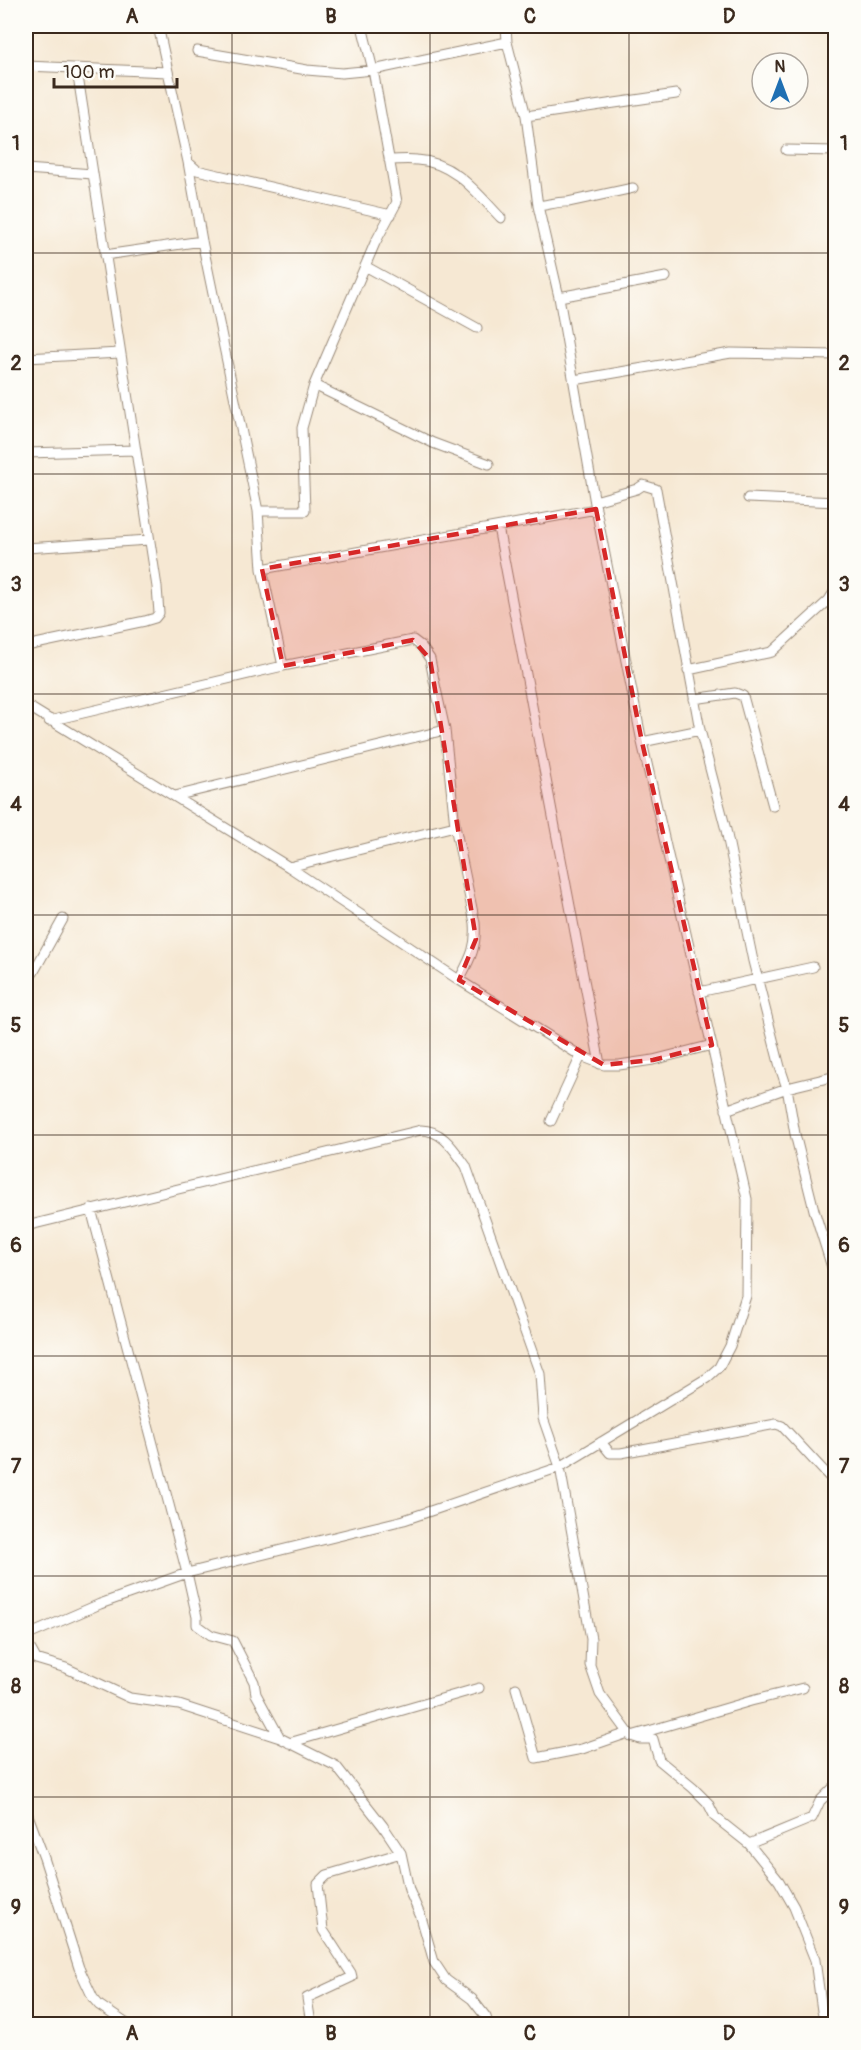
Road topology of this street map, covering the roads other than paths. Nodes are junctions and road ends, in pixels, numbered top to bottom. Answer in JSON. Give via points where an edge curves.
{"nodes":[{"id":1,"x":158,"y":26,"type":"edge"},
{"id":2,"x":362,"y":26,"type":"edge"},
{"id":3,"x":506,"y":26,"type":"edge"},
{"id":4,"x":507,"y":42,"type":"junction"},
{"id":5,"x":197,"y":51,"type":"dead end"},
{"id":6,"x":26,"y":66,"type":"edge"},
{"id":7,"x":77,"y":70,"type":"junction"},
{"id":8,"x":373,"y":70,"type":"junction"},
{"id":9,"x":168,"y":72,"type":"junction"},
{"id":10,"x":676,"y":94,"type":"dead end"},
{"id":11,"x":526,"y":116,"type":"junction"},
{"id":12,"x":786,"y":150,"type":"dead end"},
{"id":13,"x":836,"y":151,"type":"edge"},
{"id":14,"x":389,"y":160,"type":"junction"},
{"id":15,"x":188,"y":162,"type":"junction"},
{"id":16,"x":26,"y":169,"type":"edge"},
{"id":17,"x":93,"y":174,"type":"junction"},
{"id":18,"x":633,"y":188,"type":"dead end"},
{"id":19,"x":538,"y":206,"type":"junction"},
{"id":20,"x":391,"y":215,"type":"junction"},
{"id":21,"x":501,"y":218,"type":"dead end"},
{"id":22,"x":202,"y":241,"type":"junction"},
{"id":23,"x":105,"y":255,"type":"junction"},
{"id":24,"x":365,"y":266,"type":"junction"},
{"id":25,"x":666,"y":277,"type":"dead end"},
{"id":26,"x":559,"y":297,"type":"junction"},
{"id":27,"x":477,"y":328,"type":"dead end"},
{"id":28,"x":120,"y":353,"type":"junction"},
{"id":29,"x":836,"y":355,"type":"edge"},
{"id":30,"x":26,"y":358,"type":"edge"},
{"id":31,"x":574,"y":380,"type":"junction"},
{"id":32,"x":314,"y":385,"type":"junction"},
{"id":33,"x":135,"y":450,"type":"junction"},
{"id":34,"x":26,"y":453,"type":"edge"},
{"id":35,"x":489,"y":464,"type":"dead end"},
{"id":36,"x":748,"y":498,"type":"dead end"},
{"id":37,"x":836,"y":502,"type":"edge"},
{"id":38,"x":595,"y":505,"type":"junction"},
{"id":39,"x":258,"y":511,"type":"junction"},
{"id":40,"x":498,"y":527,"type":"junction"},
{"id":41,"x":149,"y":540,"type":"junction"},
{"id":42,"x":26,"y":548,"type":"edge"},
{"id":43,"x":262,"y":569,"type":"junction"},
{"id":44,"x":836,"y":589,"type":"edge"},
{"id":45,"x":26,"y":646,"type":"edge"},
{"id":46,"x":283,"y":666,"type":"junction"},
{"id":47,"x":688,"y":670,"type":"junction"},
{"id":48,"x":694,"y":699,"type":"junction"},
{"id":49,"x":26,"y":705,"type":"edge"},
{"id":50,"x":49,"y":721,"type":"junction"},
{"id":51,"x":445,"y":730,"type":"junction"},
{"id":52,"x":700,"y":730,"type":"junction"},
{"id":53,"x":642,"y":742,"type":"junction"},
{"id":54,"x":175,"y":796,"type":"junction"},
{"id":55,"x":773,"y":806,"type":"dead end"},
{"id":56,"x":455,"y":826,"type":"junction"},
{"id":57,"x":289,"y":867,"type":"junction"},
{"id":58,"x":63,"y":919,"type":"dead end"},
{"id":59,"x":813,"y":967,"type":"dead end"},
{"id":60,"x":26,"y":973,"type":"edge"},
{"id":61,"x":757,"y":978,"type":"junction"},
{"id":62,"x":459,"y":980,"type":"junction"},
{"id":63,"x":699,"y":992,"type":"junction"},
{"id":64,"x":712,"y":1045,"type":"junction"},
{"id":65,"x":581,"y":1056,"type":"junction"},
{"id":66,"x":600,"y":1064,"type":"junction"},
{"id":67,"x":836,"y":1076,"type":"edge"},
{"id":68,"x":788,"y":1089,"type":"junction"},
{"id":69,"x":726,"y":1110,"type":"junction"},
{"id":70,"x":551,"y":1121,"type":"dead end"},
{"id":71,"x":91,"y":1209,"type":"junction"},
{"id":72,"x":26,"y":1226,"type":"edge"},
{"id":73,"x":836,"y":1280,"type":"edge"},
{"id":74,"x":601,"y":1442,"type":"junction"},
{"id":75,"x":560,"y":1467,"type":"junction"},
{"id":76,"x":836,"y":1484,"type":"edge"},
{"id":77,"x":187,"y":1573,"type":"junction"},
{"id":78,"x":26,"y":1636,"type":"edge"},
{"id":79,"x":26,"y":1641,"type":"edge"},
{"id":80,"x":479,"y":1688,"type":"dead end"},
{"id":81,"x":516,"y":1688,"type":"dead end"},
{"id":82,"x":803,"y":1688,"type":"dead end"},
{"id":83,"x":630,"y":1734,"type":"junction"},
{"id":84,"x":280,"y":1738,"type":"junction"},
{"id":85,"x":289,"y":1743,"type":"junction"},
{"id":86,"x":836,"y":1785,"type":"edge"},
{"id":87,"x":26,"y":1810,"type":"edge"},
{"id":88,"x":749,"y":1844,"type":"junction"},
{"id":89,"x":401,"y":1853,"type":"junction"},
{"id":90,"x":127,"y":2025,"type":"edge"},
{"id":91,"x":311,"y":2025,"type":"edge"},
{"id":92,"x":488,"y":2025,"type":"edge"},
{"id":93,"x":828,"y":2025,"type":"edge"}],
"edges":[{"from":1,"to":9,"type":"street"},
{"from":2,"to":8,"type":"street"},
{"from":3,"to":4,"type":"street"},
{"from":4,"to":8,"type":"street"},
{"from":4,"to":11,"type":"street"},
{"from":5,"to":8,"type":"street","via":[[318,71]]},
{"from":6,"to":7,"type":"street"},
{"from":7,"to":9,"type":"street"},
{"from":7,"to":17,"type":"street"},
{"from":8,"to":14,"type":"street"},
{"from":9,"to":15,"type":"street"},
{"from":10,"to":11,"type":"street"},
{"from":11,"to":19,"type":"street"},
{"from":12,"to":13,"type":"street"},
{"from":14,"to":20,"type":"street","via":[[397,202]]},
{"from":14,"to":21,"type":"street","via":[[419,160],[455,172]]},
{"from":15,"to":20,"type":"street","via":[[197,170]]},
{"from":15,"to":22,"type":"street"},
{"from":16,"to":17,"type":"street"},
{"from":17,"to":23,"type":"street"},
{"from":18,"to":19,"type":"street"},
{"from":19,"to":26,"type":"street"},
{"from":20,"to":24,"type":"street"},
{"from":22,"to":23,"type":"street"},
{"from":22,"to":39,"type":"street"},
{"from":23,"to":28,"type":"street"},
{"from":24,"to":27,"type":"street"},
{"from":24,"to":32,"type":"street"},
{"from":25,"to":26,"type":"street"},
{"from":26,"to":31,"type":"street"},
{"from":28,"to":30,"type":"street"},
{"from":28,"to":33,"type":"street"},
{"from":29,"to":31,"type":"street","via":[[731,353]]},
{"from":31,"to":38,"type":"street"},
{"from":32,"to":35,"type":"street","via":[[433,444]]},
{"from":32,"to":39,"type":"street","via":[[302,428],[305,511]]},
{"from":33,"to":34,"type":"street"},
{"from":33,"to":41,"type":"street"},
{"from":36,"to":37,"type":"street"},
{"from":38,"to":40,"type":"street"},
{"from":38,"to":47,"type":"street","via":[[643,485],[656,489]]},
{"from":38,"to":53,"type":"street"},
{"from":39,"to":43,"type":"street"},
{"from":40,"to":43,"type":"street"},
{"from":40,"to":66,"type":"street"},
{"from":41,"to":42,"type":"street"},
{"from":41,"to":45,"type":"street","via":[[159,604],[159,613],[154,618]]},
{"from":43,"to":46,"type":"street"},
{"from":44,"to":47,"type":"street","via":[[772,652]]},
{"from":46,"to":50,"type":"street"},
{"from":46,"to":51,"type":"street","via":[[413,640],[430,659]]},
{"from":47,"to":48,"type":"street"},
{"from":48,"to":52,"type":"street"},
{"from":48,"to":55,"type":"street","via":[[735,693],[742,696]]},
{"from":49,"to":50,"type":"street"},
{"from":50,"to":54,"type":"street"},
{"from":51,"to":54,"type":"street"},
{"from":51,"to":56,"type":"street"},
{"from":52,"to":53,"type":"street"},
{"from":52,"to":61,"type":"street"},
{"from":53,"to":63,"type":"street"},
{"from":54,"to":57,"type":"street"},
{"from":56,"to":57,"type":"street"},
{"from":56,"to":62,"type":"street","via":[[476,939]]},
{"from":57,"to":62,"type":"street"},
{"from":58,"to":60,"type":"street","via":[[33,972]]},
{"from":59,"to":61,"type":"street"},
{"from":61,"to":63,"type":"street"},
{"from":61,"to":68,"type":"street"},
{"from":62,"to":65,"type":"street"},
{"from":63,"to":64,"type":"street"},
{"from":64,"to":66,"type":"street","via":[[633,1064]]},
{"from":64,"to":69,"type":"street"},
{"from":65,"to":66,"type":"street"},
{"from":65,"to":70,"type":"street"},
{"from":67,"to":68,"type":"street"},
{"from":68,"to":69,"type":"street"},
{"from":68,"to":73,"type":"street","via":[[795,1134]]},
{"from":69,"to":74,"type":"street","via":[[747,1199],[746,1296],[730,1346],[719,1367],[707,1378]]},
{"from":71,"to":72,"type":"street"},
{"from":71,"to":75,"type":"street","via":[[421,1130],[436,1133],[466,1166],[540,1374],[543,1418]]},
{"from":71,"to":77,"type":"street"},
{"from":74,"to":75,"type":"street"},
{"from":74,"to":76,"type":"street","via":[[610,1453],[621,1453],[776,1424]]},
{"from":75,"to":77,"type":"street","via":[[404,1520]]},
{"from":75,"to":83,"type":"street","via":[[591,1639],[590,1665],[600,1694]]},
{"from":77,"to":78,"type":"street"},
{"from":77,"to":84,"type":"street","via":[[197,1625],[211,1635],[233,1641]]},
{"from":79,"to":84,"type":"street","via":[[36,1659],[60,1665],[130,1698],[179,1705]]},
{"from":80,"to":85,"type":"street"},
{"from":81,"to":83,"type":"street","via":[[536,1758]]},
{"from":82,"to":83,"type":"street"},
{"from":83,"to":88,"type":"street","via":[[653,1739],[659,1760],[708,1803],[715,1817]]},
{"from":84,"to":85,"type":"street"},
{"from":85,"to":89,"type":"street","via":[[336,1766]]},
{"from":86,"to":88,"type":"street","via":[[820,1801],[812,1818]]},
{"from":87,"to":90,"type":"street","via":[[79,1968],[93,1998]]},
{"from":88,"to":93,"type":"street","via":[[794,1907],[815,1960],[822,2011]]},
{"from":89,"to":91,"type":"street","via":[[327,1875],[318,1884],[323,1930],[352,1977],[308,1998]]},
{"from":89,"to":92,"type":"street","via":[[434,1962],[448,1982],[472,1999]]}]}
